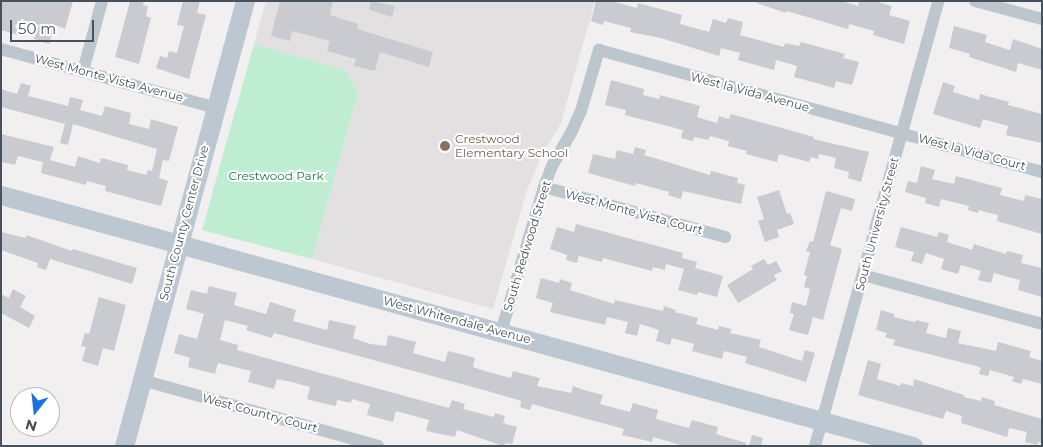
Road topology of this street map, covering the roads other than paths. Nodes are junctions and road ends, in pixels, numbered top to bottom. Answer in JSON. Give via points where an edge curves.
{"nodes":[{"id":1,"x":102,"y":1,"type":"edge"},
{"id":2,"x":245,"y":1,"type":"edge"},
{"id":3,"x":938,"y":1,"type":"edge"},
{"id":4,"x":976,"y":1,"type":"edge"},
{"id":5,"x":1042,"y":19,"type":"edge"},
{"id":6,"x":1,"y":49,"type":"edge"},
{"id":7,"x":598,"y":50,"type":"joint"},
{"id":8,"x":83,"y":71,"type":"junction"},
{"id":9,"x":216,"y":108,"type":"junction"},
{"id":10,"x":902,"y":133,"type":"junction"},
{"id":11,"x":1042,"y":172,"type":"edge"},
{"id":12,"x":544,"y":188,"type":"junction"},
{"id":13,"x":1,"y":196,"type":"edge"},
{"id":14,"x":724,"y":237,"type":"dead end"},
{"id":15,"x":178,"y":244,"type":"junction"},
{"id":16,"x":863,"y":275,"type":"junction"},
{"id":17,"x":1042,"y":324,"type":"edge"},
{"id":18,"x":501,"y":332,"type":"junction"},
{"id":19,"x":142,"y":380,"type":"junction"},
{"id":20,"x":822,"y":422,"type":"junction"},
{"id":21,"x":124,"y":446,"type":"edge"},
{"id":22,"x":378,"y":446,"type":"edge"},
{"id":23,"x":815,"y":446,"type":"edge"},
{"id":24,"x":913,"y":446,"type":"edge"}],
"edges":[{"from":1,"to":8,"type":"street"},
{"from":2,"to":9,"type":"street","name":"South County Center Drive"},
{"from":3,"to":10,"type":"street","name":"South University Street"},
{"from":4,"to":5,"type":"street"},
{"from":6,"to":8,"type":"street","name":"West Monte Vista Avenue"},
{"from":7,"to":10,"type":"street","name":"West la Vida Avenue"},
{"from":7,"to":12,"type":"street","name":"South Redwood Street","via":[[581,111]]},
{"from":8,"to":9,"type":"street","name":"West Monte Vista Avenue"},
{"from":9,"to":15,"type":"street","name":"South County Center Drive"},
{"from":10,"to":11,"type":"street","name":"West la Vida Court"},
{"from":10,"to":16,"type":"street","name":"South University Street"},
{"from":12,"to":14,"type":"street","name":"West Monte Vista Court"},
{"from":12,"to":18,"type":"street","name":"South Redwood Street"},
{"from":13,"to":15,"type":"street","name":"West Whitendale Avenue"},
{"from":15,"to":18,"type":"street","name":"West Whitendale Avenue"},
{"from":15,"to":19,"type":"street","name":"South County Center Drive"},
{"from":16,"to":17,"type":"street"},
{"from":16,"to":20,"type":"street","name":"South University Street"},
{"from":18,"to":20,"type":"street","name":"West Whitendale Avenue"},
{"from":19,"to":21,"type":"street","name":"South County Center Drive"},
{"from":19,"to":22,"type":"street","name":"West Country Court"},
{"from":20,"to":23,"type":"street","name":"South University Street"},
{"from":20,"to":24,"type":"street","name":"West Whitendale Avenue"}]}
